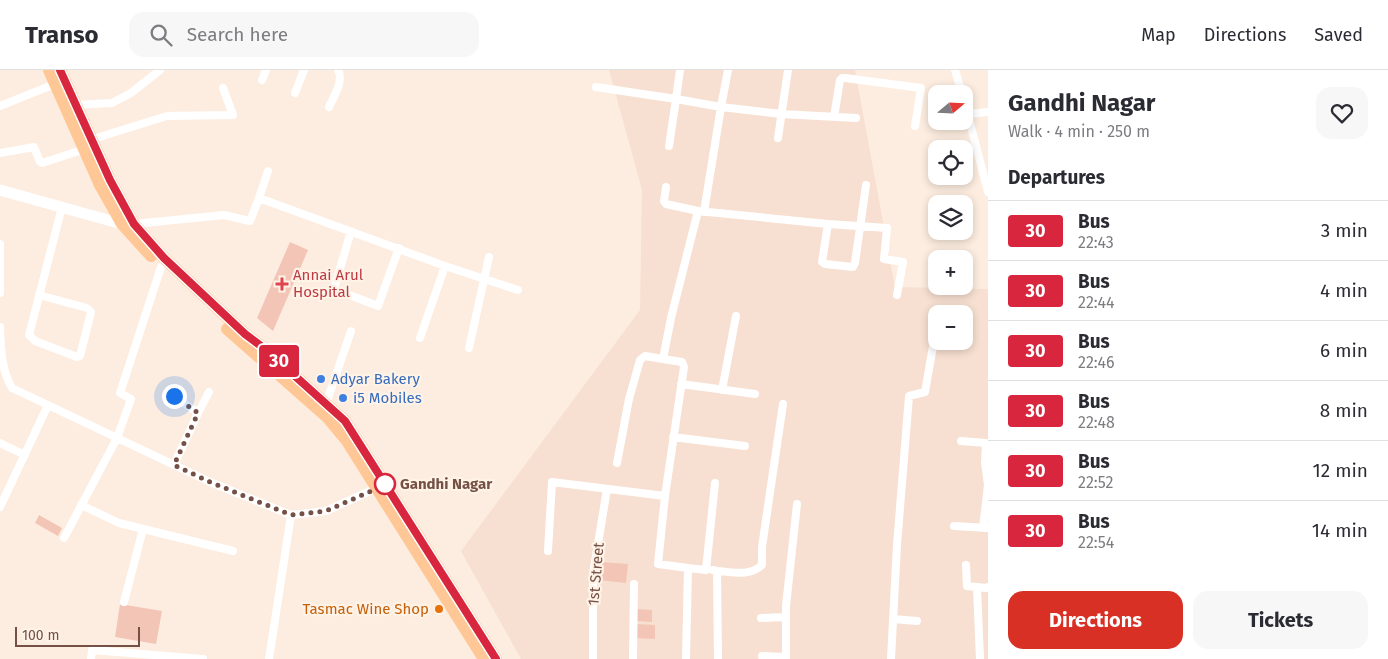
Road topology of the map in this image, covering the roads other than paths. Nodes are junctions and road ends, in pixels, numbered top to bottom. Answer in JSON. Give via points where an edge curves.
{"nodes":[{"id":1,"x":49,"y":70,"type":"edge"},
{"id":2,"x":60,"y":70,"type":"edge"},
{"id":3,"x":160,"y":70,"type":"edge"},
{"id":4,"x":266,"y":70,"type":"edge"},
{"id":5,"x":304,"y":70,"type":"edge"},
{"id":6,"x":338,"y":70,"type":"edge"},
{"id":7,"x":680,"y":70,"type":"edge"},
{"id":8,"x":728,"y":70,"type":"edge"},
{"id":9,"x":788,"y":70,"type":"edge"},
{"id":10,"x":955,"y":70,"type":"edge"},
{"id":11,"x":262,"y":80,"type":"dead end"},
{"id":12,"x":56,"y":84,"type":"junction"},
{"id":13,"x":959,"y":85,"type":"edge"},
{"id":14,"x":596,"y":87,"type":"dead end"},
{"id":15,"x":223,"y":88,"type":"dead end"},
{"id":16,"x":295,"y":93,"type":"dead end"},
{"id":17,"x":676,"y":99,"type":"junction"},
{"id":18,"x":71,"y":105,"type":"junction"},
{"id":19,"x":0,"y":106,"type":"edge"},
{"id":20,"x":329,"y":107,"type":"dead end"},
{"id":21,"x":721,"y":107,"type":"junction"},
{"id":22,"x":988,"y":112,"type":"edge"},
{"id":23,"x":781,"y":114,"type":"junction"},
{"id":24,"x":973,"y":114,"type":"edge"},
{"id":25,"x":834,"y":117,"type":"junction"},
{"id":26,"x":856,"y":118,"type":"dead end"},
{"id":27,"x":915,"y":126,"type":"dead end"},
{"id":28,"x":972,"y":130,"type":"edge"},
{"id":29,"x":778,"y":138,"type":"dead end"},
{"id":30,"x":89,"y":144,"type":"junction"},
{"id":31,"x":669,"y":146,"type":"dead end"},
{"id":32,"x":0,"y":153,"type":"edge"},
{"id":33,"x":268,"y":170,"type":"dead end"},
{"id":34,"x":866,"y":186,"type":"dead end"},
{"id":35,"x":666,"y":187,"type":"dead end"},
{"id":36,"x":0,"y":190,"type":"edge"},
{"id":37,"x":988,"y":192,"type":"edge"},
{"id":38,"x":259,"y":198,"type":"junction"},
{"id":39,"x":62,"y":207,"type":"junction"},
{"id":40,"x":701,"y":212,"type":"junction"},
{"id":41,"x":128,"y":224,"type":"junction"},
{"id":42,"x":828,"y":224,"type":"junction"},
{"id":43,"x":861,"y":226,"type":"junction"},
{"id":44,"x":351,"y":231,"type":"junction"},
{"id":45,"x":0,"y":244,"type":"edge"},
{"id":46,"x":399,"y":248,"type":"junction"},
{"id":47,"x":489,"y":257,"type":"dead end"},
{"id":48,"x":445,"y":266,"type":"junction"},
{"id":49,"x":162,"y":267,"type":"junction"},
{"id":50,"x":484,"y":279,"type":"junction"},
{"id":51,"x":518,"y":290,"type":"dead end"},
{"id":52,"x":0,"y":293,"type":"edge"},
{"id":53,"x":40,"y":296,"type":"junction"},
{"id":54,"x":897,"y":296,"type":"dead end"},
{"id":55,"x":736,"y":316,"type":"dead end"},
{"id":56,"x":0,"y":327,"type":"edge"},
{"id":57,"x":351,"y":331,"type":"dead end"},
{"id":58,"x":420,"y":338,"type":"dead end"},
{"id":59,"x":468,"y":348,"type":"dead end"},
{"id":60,"x":932,"y":350,"type":"edge"},
{"id":61,"x":663,"y":359,"type":"junction"},
{"id":62,"x":681,"y":384,"type":"junction"},
{"id":63,"x":722,"y":390,"type":"junction"},
{"id":64,"x":210,"y":392,"type":"dead end"},
{"id":65,"x":755,"y":394,"type":"dead end"},
{"id":66,"x":174,"y":396,"type":"dead end"},
{"id":67,"x":326,"y":404,"type":"junction"},
{"id":68,"x":783,"y":404,"type":"dead end"},
{"id":69,"x":48,"y":405,"type":"junction"},
{"id":70,"x":198,"y":413,"type":"junction"},
{"id":71,"x":673,"y":437,"type":"junction"},
{"id":72,"x":117,"y":438,"type":"junction"},
{"id":73,"x":961,"y":441,"type":"dead end"},
{"id":74,"x":987,"y":443,"type":"edge"},
{"id":75,"x":0,"y":444,"type":"edge"},
{"id":76,"x":745,"y":446,"type":"dead end"},
{"id":77,"x":25,"y":455,"type":"junction"},
{"id":78,"x":617,"y":463,"type":"dead end"},
{"id":79,"x":174,"y":465,"type":"junction"},
{"id":80,"x":715,"y":483,"type":"dead end"},
{"id":81,"x":380,"y":486,"type":"junction"},
{"id":82,"x":607,"y":489,"type":"junction"},
{"id":83,"x":664,"y":496,"type":"junction"},
{"id":84,"x":797,"y":504,"type":"dead end"},
{"id":85,"x":81,"y":505,"type":"junction"},
{"id":86,"x":0,"y":507,"type":"edge"},
{"id":87,"x":291,"y":515,"type":"junction"},
{"id":88,"x":954,"y":526,"type":"dead end"},
{"id":89,"x":985,"y":528,"type":"edge"},
{"id":90,"x":143,"y":529,"type":"junction"},
{"id":91,"x":64,"y":538,"type":"dead end"},
{"id":92,"x":233,"y":551,"type":"dead end"},
{"id":93,"x":548,"y":551,"type":"dead end"},
{"id":94,"x":966,"y":565,"type":"dead end"},
{"id":95,"x":688,"y":568,"type":"junction"},
{"id":96,"x":706,"y":570,"type":"junction"},
{"id":97,"x":717,"y":571,"type":"junction"},
{"id":98,"x":634,"y":584,"type":"dead end"},
{"id":99,"x":988,"y":587,"type":"edge"},
{"id":100,"x":977,"y":588,"type":"junction"},
{"id":101,"x":124,"y":602,"type":"dead end"},
{"id":102,"x":786,"y":617,"type":"junction"},
{"id":103,"x":761,"y":618,"type":"dead end"},
{"id":104,"x":893,"y":619,"type":"junction"},
{"id":105,"x":917,"y":621,"type":"dead end"},
{"id":106,"x":762,"y":656,"type":"dead end"},
{"id":107,"x":786,"y":658,"type":"edge"},
{"id":108,"x":91,"y":659,"type":"edge"},
{"id":109,"x":203,"y":659,"type":"edge"},
{"id":110,"x":269,"y":659,"type":"edge"},
{"id":111,"x":484,"y":659,"type":"edge"},
{"id":112,"x":496,"y":659,"type":"edge"},
{"id":113,"x":593,"y":659,"type":"edge"},
{"id":114,"x":633,"y":659,"type":"edge"},
{"id":115,"x":686,"y":659,"type":"edge"},
{"id":116,"x":718,"y":659,"type":"edge"},
{"id":117,"x":891,"y":659,"type":"edge"},
{"id":118,"x":980,"y":659,"type":"edge"}],
"edges":[{"from":1,"to":12,"type":"main road"},
{"from":2,"to":18,"type":"main road"},
{"from":3,"to":18,"type":"street","via":[[131,93],[112,103]]},
{"from":4,"to":11,"type":"street"},
{"from":5,"to":16,"type":"street"},
{"from":6,"to":20,"type":"street","via":[[341,75]]},
{"from":7,"to":17,"type":"street"},
{"from":8,"to":21,"type":"street"},
{"from":9,"to":23,"type":"street"},
{"from":10,"to":13,"type":"street"},
{"from":12,"to":18,"type":"main road"},
{"from":12,"to":19,"type":"street"},
{"from":14,"to":17,"type":"street"},
{"from":15,"to":30,"type":"street","via":[[233,115],[167,116]]},
{"from":17,"to":21,"type":"street"},
{"from":17,"to":31,"type":"street"},
{"from":18,"to":30,"type":"main road"},
{"from":21,"to":23,"type":"street"},
{"from":21,"to":40,"type":"street"},
{"from":22,"to":24,"type":"street"},
{"from":23,"to":25,"type":"street"},
{"from":23,"to":29,"type":"street"},
{"from":25,"to":26,"type":"street"},
{"from":25,"to":27,"type":"street","via":[[840,80],[845,78],[921,88]]},
{"from":28,"to":37,"type":"street"},
{"from":30,"to":32,"type":"street","via":[[42,163],[34,147]]},
{"from":30,"to":41,"type":"main road","via":[[110,180]]},
{"from":33,"to":38,"type":"street"},
{"from":34,"to":43,"type":"street"},
{"from":35,"to":40,"type":"street","via":[[666,204]]},
{"from":36,"to":39,"type":"street"},
{"from":38,"to":41,"type":"street","via":[[250,220],[224,215]]},
{"from":38,"to":44,"type":"street"},
{"from":39,"to":41,"type":"street"},
{"from":39,"to":53,"type":"street"},
{"from":40,"to":42,"type":"street"},
{"from":40,"to":61,"type":"street","via":[[671,318]]},
{"from":41,"to":49,"type":"main road"},
{"from":41,"to":67,"type":"main road","via":[[245,334]]},
{"from":42,"to":43,"type":"street"},
{"from":42,"to":43,"type":"street","via":[[822,262],[853,267]]},
{"from":43,"to":54,"type":"street","via":[[887,228],[884,259],[903,262]]},
{"from":44,"to":46,"type":"street"},
{"from":44,"to":46,"type":"street","via":[[334,289],[378,306]]},
{"from":45,"to":52,"type":"street"},
{"from":46,"to":48,"type":"street"},
{"from":47,"to":50,"type":"street"},
{"from":48,"to":50,"type":"street"},
{"from":48,"to":58,"type":"street"},
{"from":49,"to":72,"type":"street","via":[[120,393],[131,399]]},
{"from":49,"to":81,"type":"main road","via":[[240,342],[327,417]]},
{"from":50,"to":51,"type":"street"},
{"from":50,"to":59,"type":"street"},
{"from":53,"to":53,"type":"street","via":[[31,338],[80,356],[91,312],[87,308]]},
{"from":55,"to":63,"type":"street"},
{"from":56,"to":69,"type":"street","via":[[1,354],[12,388]]},
{"from":57,"to":67,"type":"street"},
{"from":60,"to":104,"type":"street","via":[[925,392],[909,396]]},
{"from":61,"to":62,"type":"street","via":[[684,364]]},
{"from":61,"to":78,"type":"street","via":[[645,356],[640,360]]},
{"from":62,"to":63,"type":"street"},
{"from":62,"to":71,"type":"street"},
{"from":63,"to":65,"type":"street"},
{"from":64,"to":70,"type":"street"},
{"from":66,"to":70,"type":"street"},
{"from":67,"to":81,"type":"main road","via":[[345,421]]},
{"from":68,"to":97,"type":"street","via":[[762,565],[748,573]]},
{"from":69,"to":72,"type":"street"},
{"from":69,"to":77,"type":"street"},
{"from":70,"to":79,"type":"street"},
{"from":71,"to":76,"type":"street"},
{"from":71,"to":83,"type":"street"},
{"from":72,"to":79,"type":"street"},
{"from":72,"to":85,"type":"street"},
{"from":73,"to":74,"type":"street"},
{"from":74,"to":89,"type":"street"},
{"from":75,"to":77,"type":"street"},
{"from":77,"to":86,"type":"street"},
{"from":79,"to":87,"type":"street"},
{"from":80,"to":96,"type":"street"},
{"from":81,"to":87,"type":"street","via":[[326,511]]},
{"from":81,"to":111,"type":"main road"},
{"from":81,"to":112,"type":"main road"},
{"from":82,"to":83,"type":"street"},
{"from":82,"to":93,"type":"street","via":[[552,482]]},
{"from":82,"to":113,"type":"street","name":"1st Street","via":[[593,574]]},
{"from":83,"to":95,"type":"street","via":[[658,564]]},
{"from":84,"to":102,"type":"street"},
{"from":85,"to":90,"type":"street","via":[[120,523]]},
{"from":85,"to":91,"type":"street"},
{"from":87,"to":110,"type":"street"},
{"from":88,"to":89,"type":"street"},
{"from":90,"to":92,"type":"street"},
{"from":90,"to":101,"type":"street"},
{"from":94,"to":100,"type":"street","via":[[966,584]]},
{"from":95,"to":96,"type":"street"},
{"from":95,"to":115,"type":"street"},
{"from":96,"to":97,"type":"street"},
{"from":97,"to":116,"type":"street"},
{"from":98,"to":114,"type":"street"},
{"from":99,"to":100,"type":"street"},
{"from":100,"to":118,"type":"street"},
{"from":102,"to":103,"type":"street"},
{"from":102,"to":107,"type":"street"},
{"from":104,"to":105,"type":"street"},
{"from":104,"to":117,"type":"street"},
{"from":106,"to":107,"type":"street"},
{"from":108,"to":109,"type":"street","via":[[92,650]]}]}
